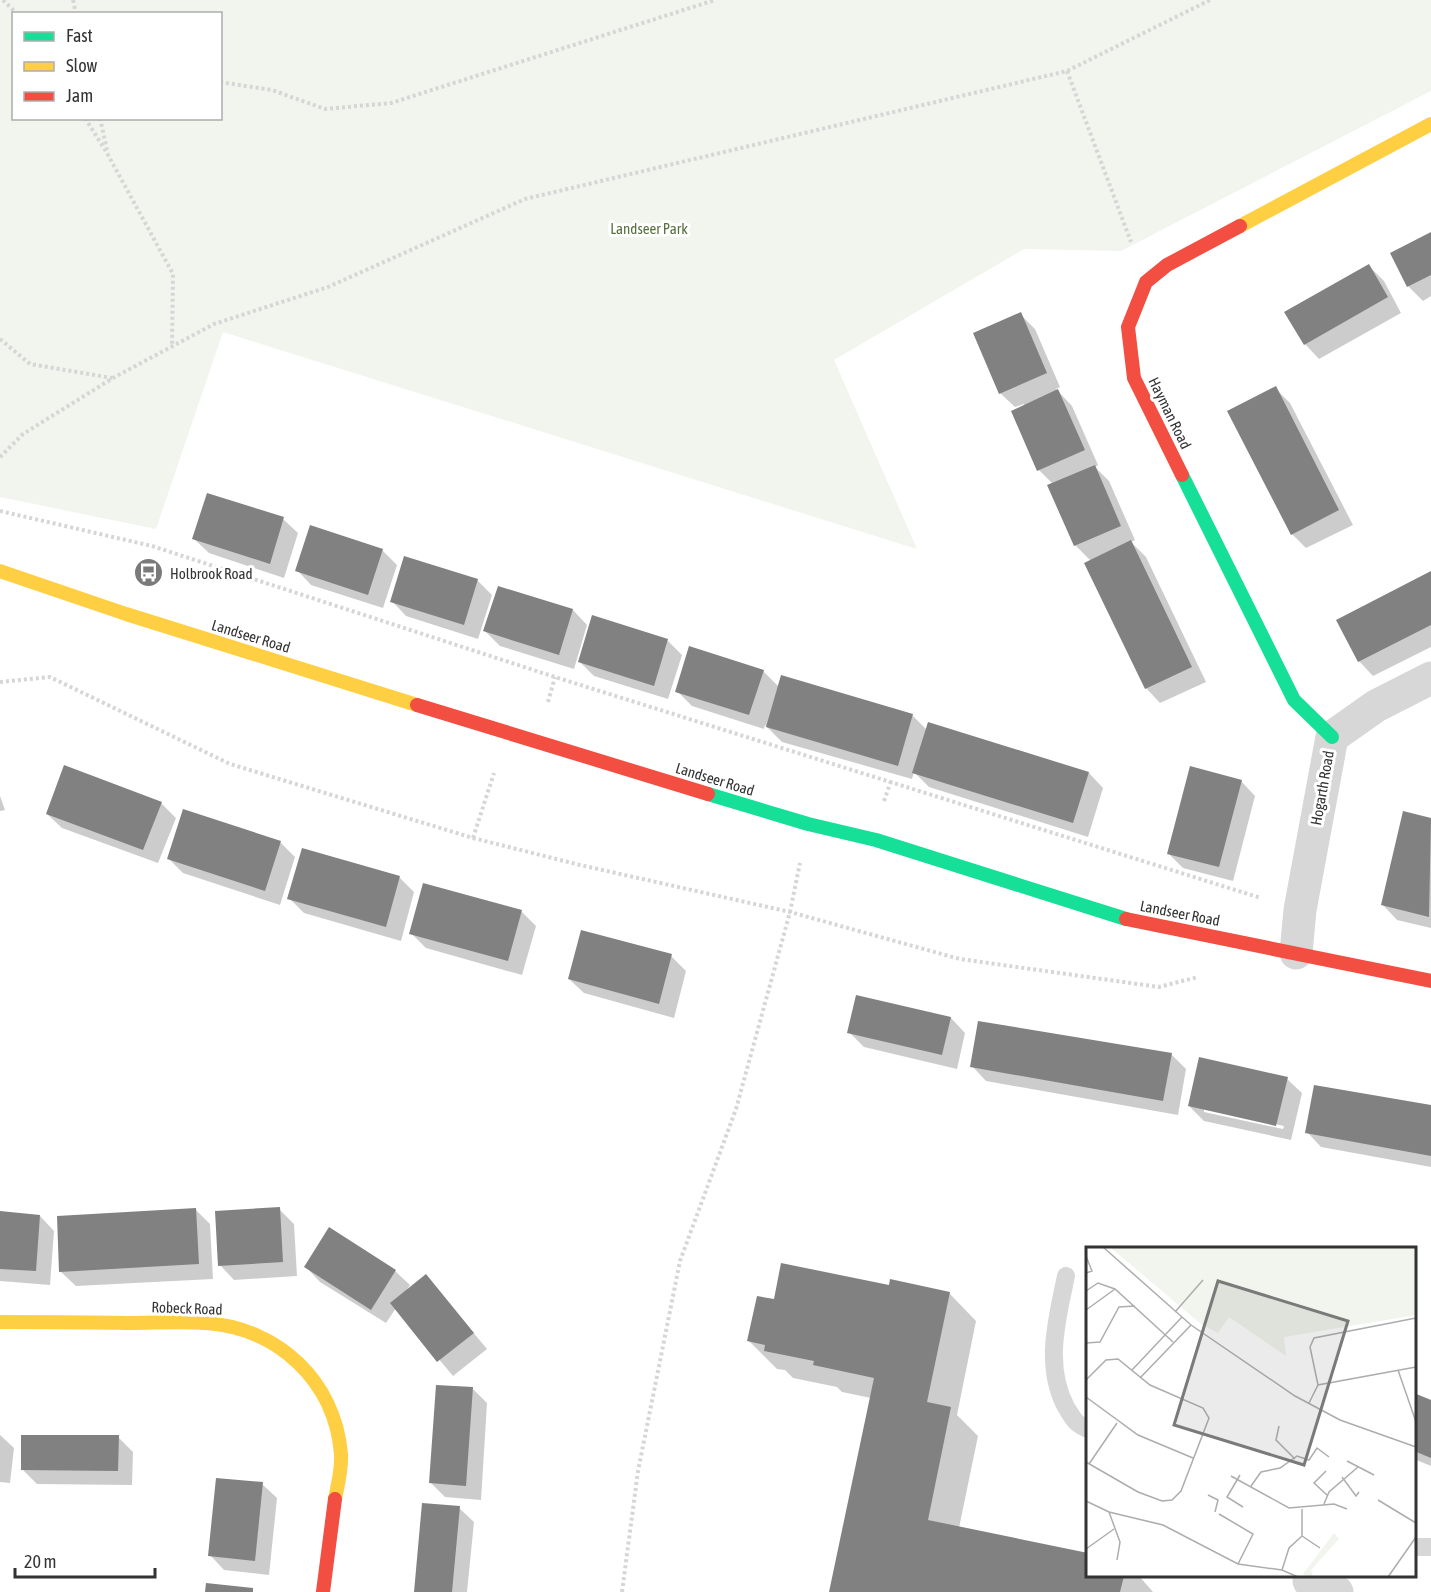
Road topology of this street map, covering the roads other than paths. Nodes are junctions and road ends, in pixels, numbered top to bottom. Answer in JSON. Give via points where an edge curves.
{"nodes":[{"id":1,"x":1431,"y":124,"type":"edge"},
{"id":2,"x":0,"y":571,"type":"edge"},
{"id":3,"x":1431,"y":678,"type":"edge"},
{"id":4,"x":1332,"y":737,"type":"junction"},
{"id":5,"x":1296,"y":952,"type":"junction"},
{"id":6,"x":1431,"y":981,"type":"edge"},
{"id":7,"x":1065,"y":1276,"type":"dead end"},
{"id":8,"x":0,"y":1322,"type":"edge"},
{"id":9,"x":1086,"y":1428,"type":"edge"},
{"id":10,"x":323,"y":1592,"type":"edge"}],
"edges":[{"from":1,"to":4,"type":"street","name":"Hayman Road","via":[[1167,265],[1146,282],[1128,327],[1134,378],[1294,700]]},
{"from":2,"to":5,"type":"street","name":"Landseer Road","via":[[439,712],[808,824],[876,840],[1131,921]]},
{"from":3,"to":4,"type":"street","name":"Hogarth Road","via":[[1376,706]]},
{"from":4,"to":5,"type":"street","name":"Hogarth Road"},
{"from":5,"to":6,"type":"street","name":"Landseer Road"},
{"from":7,"to":9,"type":"lane","via":[[1053,1357],[1058,1391],[1076,1425]]},
{"from":8,"to":10,"type":"street","name":"Robeck Road","via":[[207,1323],[260,1335],[283,1347],[319,1385],[338,1432],[341,1457]]}]}
